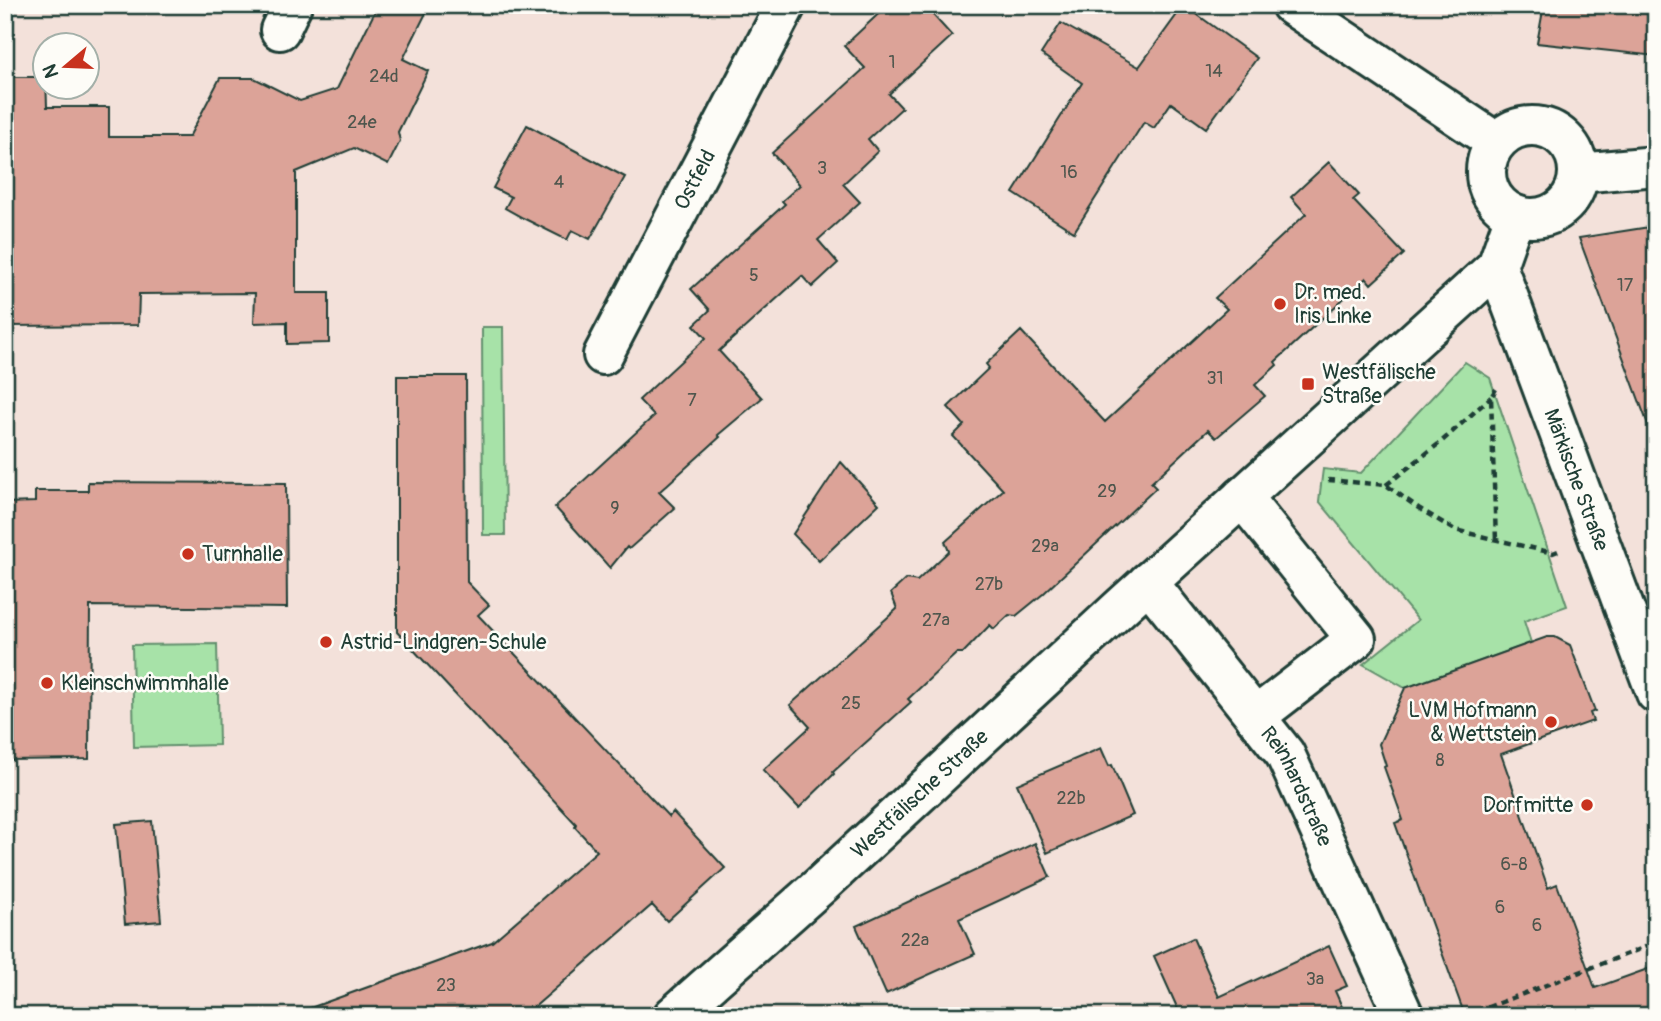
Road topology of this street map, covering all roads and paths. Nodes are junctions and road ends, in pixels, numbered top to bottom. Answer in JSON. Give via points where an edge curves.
{"nodes":[{"id":1,"x":786,"y":5,"type":"edge"},
{"id":2,"x":1292,"y":5,"type":"edge"},
{"id":3,"x":1496,"y":142,"type":"junction"},
{"id":4,"x":1656,"y":166,"type":"edge"},
{"id":5,"x":1579,"y":173,"type":"junction"},
{"id":6,"x":1515,"y":215,"type":"junction"},
{"id":7,"x":1497,"y":266,"type":"junction"},
{"id":8,"x":1526,"y":341,"type":"junction"},
{"id":9,"x":603,"y":355,"type":"dead end"},
{"id":10,"x":1492,"y":397,"type":"junction"},
{"id":11,"x":1281,"y":461,"type":"junction"},
{"id":12,"x":1385,"y":485,"type":"junction"},
{"id":13,"x":1242,"y":497,"type":"junction"},
{"id":14,"x":1599,"y":536,"type":"junction"},
{"id":15,"x":1496,"y":541,"type":"junction"},
{"id":16,"x":1148,"y":582,"type":"junction"},
{"id":17,"x":1656,"y":693,"type":"edge"},
{"id":18,"x":1255,"y":717,"type":"junction"},
{"id":19,"x":1656,"y":943,"type":"edge"},
{"id":20,"x":673,"y":1016,"type":"edge"},
{"id":21,"x":1404,"y":1016,"type":"edge"},
{"id":22,"x":1465,"y":1016,"type":"edge"}],
"edges":[{"from":1,"to":9,"type":"street","name":"Ostfeld"},
{"from":2,"to":3,"type":"street"},
{"from":3,"to":5,"type":"street","via":[[1510,130],[1529,125],[1548,128],[1564,138],[1575,154]]},
{"from":3,"to":6,"type":"street","via":[[1485,175],[1500,206]]},
{"from":4,"to":5,"type":"street"},
{"from":5,"to":6,"type":"street","via":[[1575,190],[1550,215]]},
{"from":6,"to":7,"type":"street","name":"Westfälische Straße"},
{"from":7,"to":8,"type":"street","name":"Märkische Straße"},
{"from":7,"to":11,"type":"street","name":"Westfälische Straße"},
{"from":8,"to":10,"type":"path"},
{"from":8,"to":14,"type":"street","name":"Märkische Straße"},
{"from":10,"to":12,"type":"path"},
{"from":10,"to":15,"type":"path"},
{"from":11,"to":12,"type":"path","via":[[1326,480]]},
{"from":11,"to":13,"type":"street","name":"Westfälische Straße"},
{"from":12,"to":15,"type":"path","via":[[1455,530]]},
{"from":13,"to":16,"type":"street","name":"Westfälische Straße"},
{"from":13,"to":18,"type":"street","via":[[1356,639]]},
{"from":14,"to":15,"type":"path","via":[[1553,553]]},
{"from":14,"to":17,"type":"street","name":"Märkische Straße"},
{"from":16,"to":18,"type":"street","name":"Reinhardstraße"},
{"from":16,"to":20,"type":"street","name":"Westfälische Straße"},
{"from":18,"to":21,"type":"street","name":"Reinhardstraße","via":[[1285,754]]},
{"from":19,"to":22,"type":"path"}]}
